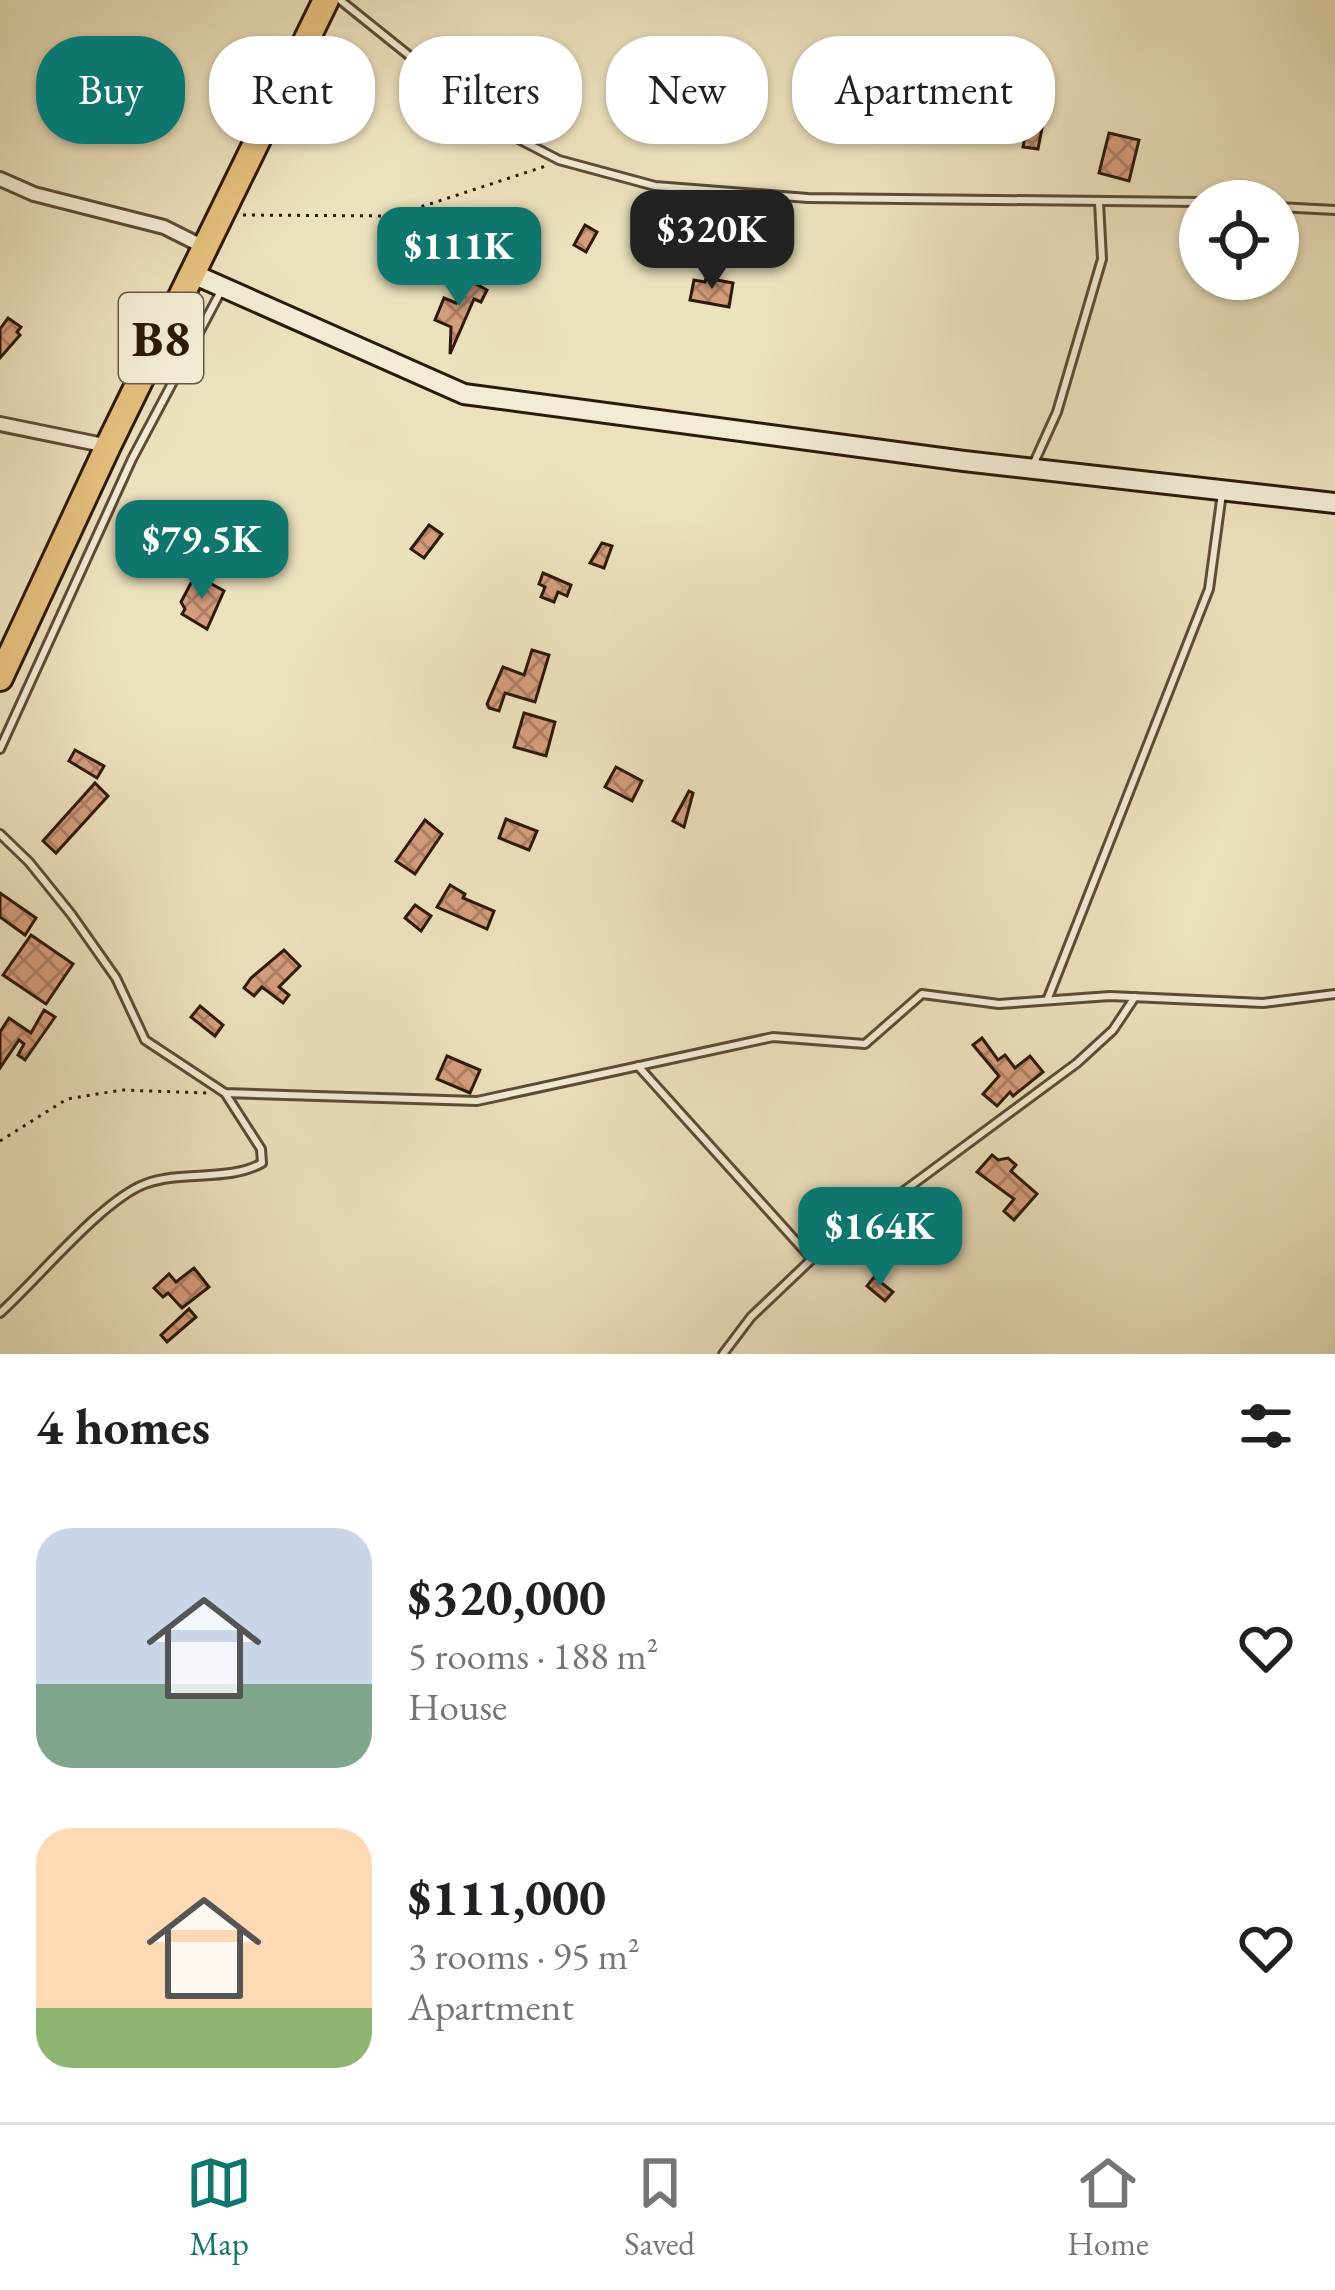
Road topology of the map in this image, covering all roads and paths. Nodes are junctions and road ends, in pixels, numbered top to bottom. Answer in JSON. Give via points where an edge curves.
{"nodes":[{"id":1,"x":326,"y":0,"type":"edge"},
{"id":2,"x":340,"y":0,"type":"edge"},
{"id":3,"x":563,"y":161,"type":"junction"},
{"id":4,"x":0,"y":179,"type":"edge"},
{"id":5,"x":1099,"y":201,"type":"junction"},
{"id":6,"x":1179,"y":202,"type":"edge"},
{"id":7,"x":1299,"y":208,"type":"edge"},
{"id":8,"x":1335,"y":210,"type":"edge"},
{"id":9,"x":224,"y":214,"type":"junction"},
{"id":10,"x":207,"y":249,"type":"junction"},
{"id":11,"x":193,"y":274,"type":"junction"},
{"id":12,"x":223,"y":288,"type":"junction"},
{"id":13,"x":0,"y":424,"type":"edge"},
{"id":14,"x":108,"y":446,"type":"junction"},
{"id":15,"x":1031,"y":468,"type":"junction"},
{"id":16,"x":1223,"y":488,"type":"junction"},
{"id":17,"x":1335,"y":503,"type":"edge"},
{"id":18,"x":0,"y":678,"type":"edge"},
{"id":19,"x":0,"y":748,"type":"edge"},
{"id":20,"x":0,"y":834,"type":"edge"},
{"id":21,"x":1335,"y":994,"type":"edge"},
{"id":22,"x":1135,"y":996,"type":"junction"},
{"id":23,"x":1048,"y":998,"type":"junction"},
{"id":24,"x":638,"y":1066,"type":"junction"},
{"id":25,"x":226,"y":1093,"type":"junction"},
{"id":26,"x":0,"y":1141,"type":"edge"},
{"id":27,"x":812,"y":1259,"type":"junction"},
{"id":28,"x":0,"y":1313,"type":"edge"},
{"id":29,"x":723,"y":1354,"type":"edge"}],
"edges":[{"from":1,"to":9,"type":"highway","number":"B8"},
{"from":2,"to":3,"type":"lane","via":[[503,131]]},
{"from":3,"to":5,"type":"lane","via":[[655,186],[808,198]]},
{"from":3,"to":9,"type":"path","via":[[393,216]]},
{"from":4,"to":10,"type":"street","via":[[164,227]]},
{"from":5,"to":6,"type":"lane"},
{"from":5,"to":15,"type":"lane","via":[[1102,259],[1057,412]]},
{"from":7,"to":8,"type":"lane"},
{"from":9,"to":10,"type":"highway","number":"B8"},
{"from":10,"to":11,"type":"highway","number":"B8"},
{"from":11,"to":12,"type":"main road"},
{"from":11,"to":14,"type":"highway","number":"B8"},
{"from":12,"to":15,"type":"main road","via":[[464,394]]},
{"from":12,"to":19,"type":"lane","via":[[132,459]]},
{"from":13,"to":14,"type":"street"},
{"from":14,"to":18,"type":"highway","number":"B8"},
{"from":15,"to":16,"type":"main road"},
{"from":16,"to":17,"type":"main road"},
{"from":16,"to":23,"type":"lane","via":[[1208,589]]},
{"from":20,"to":25,"type":"lane","via":[[71,914],[116,978],[145,1040]]},
{"from":21,"to":22,"type":"lane","via":[[1263,1003]]},
{"from":22,"to":23,"type":"lane"},
{"from":22,"to":27,"type":"lane","via":[[1077,1064]]},
{"from":23,"to":24,"type":"lane","via":[[999,1004],[922,994],[865,1043],[773,1037]]},
{"from":24,"to":25,"type":"lane","via":[[477,1101]]},
{"from":24,"to":27,"type":"lane"},
{"from":25,"to":26,"type":"path","via":[[122,1090],[67,1099]]},
{"from":25,"to":28,"type":"lane","via":[[262,1149],[262,1162],[249,1171],[143,1184]]},
{"from":27,"to":29,"type":"lane"}]}
